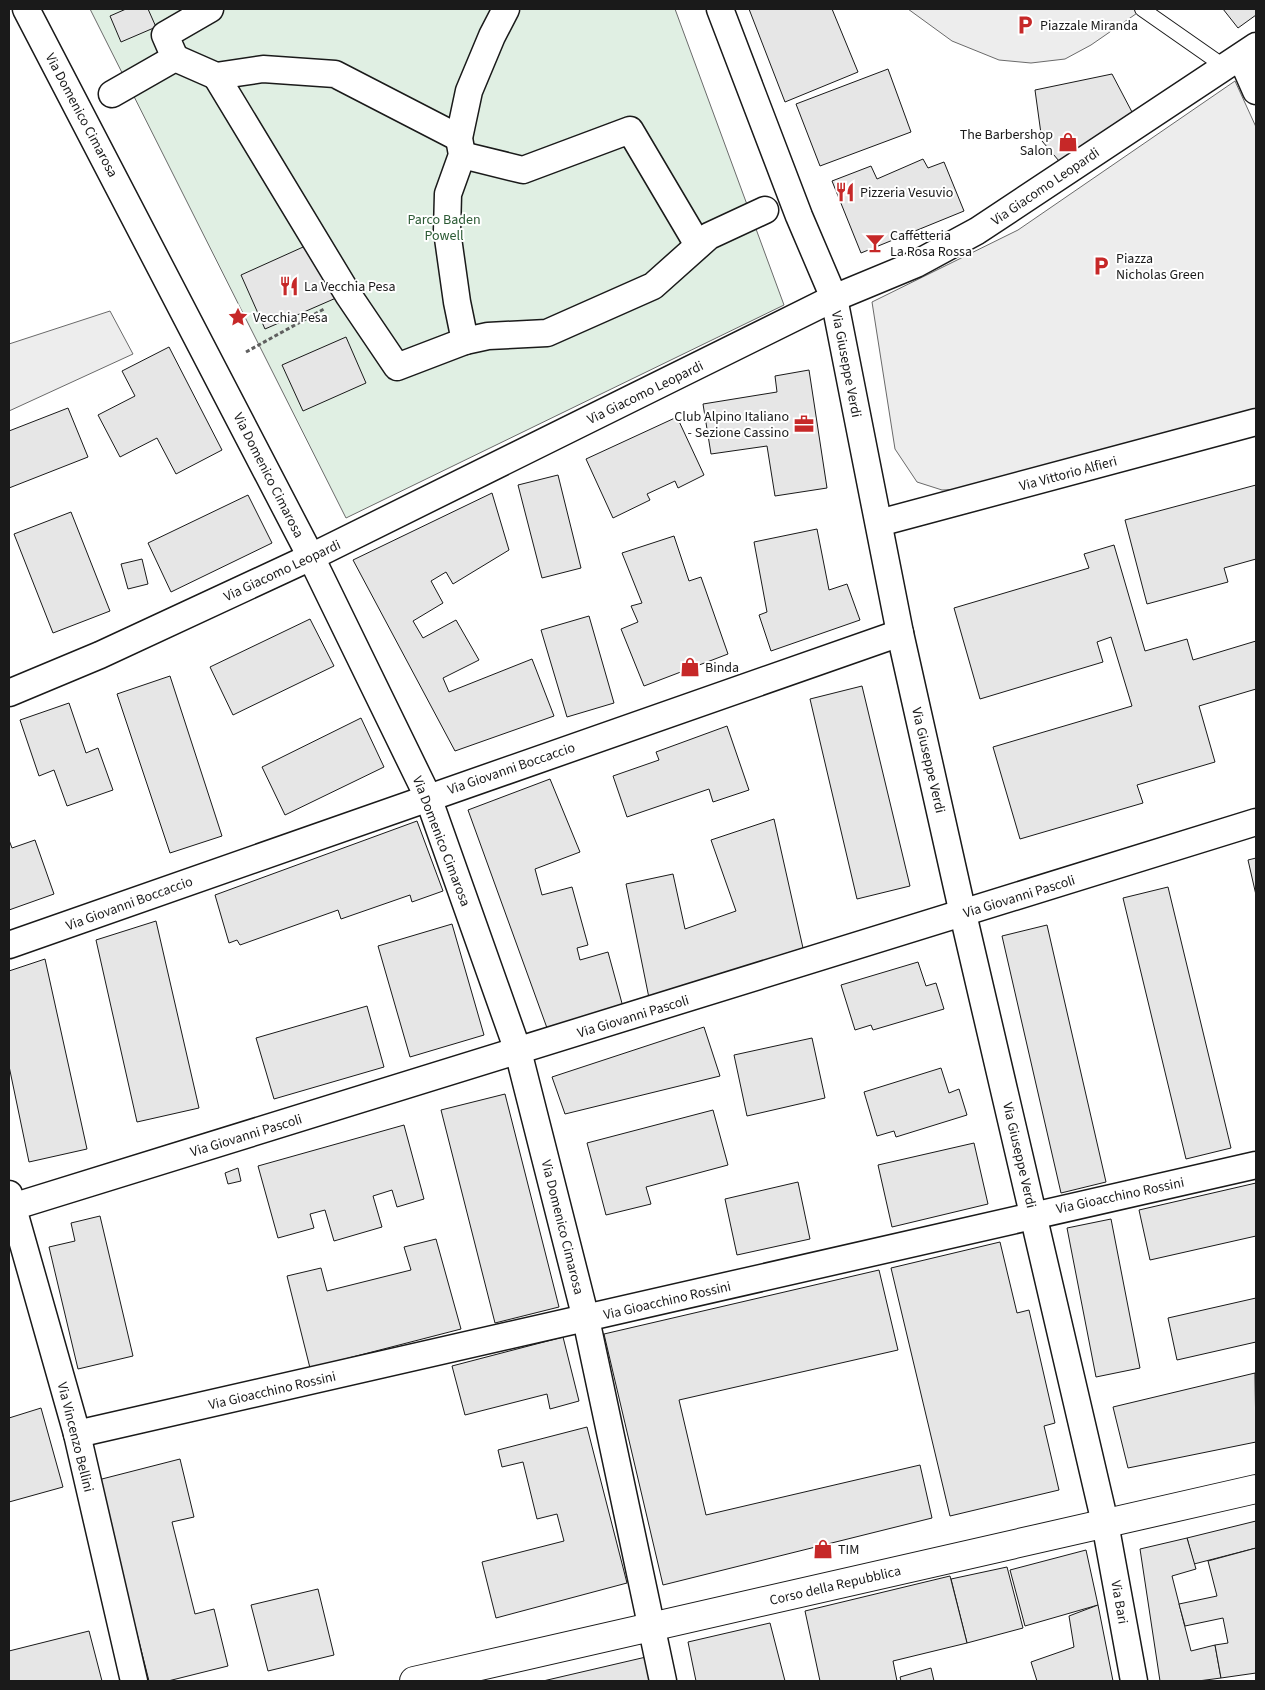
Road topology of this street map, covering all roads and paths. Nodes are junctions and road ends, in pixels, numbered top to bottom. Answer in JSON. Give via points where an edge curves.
{"nodes":[{"id":1,"x":26,"y":9,"type":"edge"},
{"id":2,"x":210,"y":9,"type":"edge"},
{"id":3,"x":506,"y":9,"type":"edge"},
{"id":4,"x":720,"y":9,"type":"edge"},
{"id":5,"x":1142,"y":9,"type":"edge"},
{"id":6,"x":1240,"y":56,"type":"edge"},
{"id":7,"x":175,"y":58,"type":"junction"},
{"id":8,"x":216,"y":76,"type":"junction"},
{"id":9,"x":1256,"y":91,"type":"edge"},
{"id":10,"x":112,"y":94,"type":"dead end"},
{"id":11,"x":460,"y":147,"type":"junction"},
{"id":12,"x":765,"y":210,"type":"dead end"},
{"id":13,"x":698,"y":245,"type":"junction"},
{"id":14,"x":349,"y":296,"type":"junction"},
{"id":15,"x":834,"y":298,"type":"junction"},
{"id":16,"x":466,"y":341,"type":"junction"},
{"id":17,"x":246,"y":352,"type":"dead end"},
{"id":18,"x":1256,"y":422,"type":"edge"},
{"id":19,"x":879,"y":523,"type":"junction"},
{"id":20,"x":311,"y":557,"type":"junction"},
{"id":21,"x":900,"y":633,"type":"junction"},
{"id":22,"x":9,"y":693,"type":"edge"},
{"id":23,"x":428,"y":797,"type":"junction"},
{"id":24,"x":1256,"y":822,"type":"edge"},
{"id":25,"x":963,"y":914,"type":"junction"},
{"id":26,"x":9,"y":946,"type":"edge"},
{"id":27,"x":518,"y":1051,"type":"junction"},
{"id":28,"x":1256,"y":1165,"type":"edge"},
{"id":29,"x":10,"y":1203,"type":"edge"},
{"id":30,"x":1033,"y":1214,"type":"junction"},
{"id":31,"x":586,"y":1319,"type":"junction"},
{"id":32,"x":78,"y":1434,"type":"junction"},
{"id":33,"x":1256,"y":1489,"type":"edge"},
{"id":34,"x":1105,"y":1523,"type":"junction"},
{"id":35,"x":650,"y":1627,"type":"junction"},
{"id":36,"x":134,"y":1681,"type":"edge"},
{"id":37,"x":414,"y":1681,"type":"edge"},
{"id":38,"x":663,"y":1681,"type":"edge"},
{"id":39,"x":1134,"y":1681,"type":"edge"}],
"edges":[{"from":1,"to":20,"type":"street","name":"Via Domenico Cimarosa"},
{"from":2,"to":7,"type":"street","via":[[165,36]]},
{"from":3,"to":11,"type":"street","via":[[469,91]]},
{"from":4,"to":15,"type":"street","name":"Via Giuseppe Verdi"},
{"from":5,"to":6,"type":"lane"},
{"from":6,"to":9,"type":"street"},
{"from":6,"to":15,"type":"street","name":"Via Giacomo Leopardi","via":[[977,231],[916,264]]},
{"from":7,"to":8,"type":"street"},
{"from":7,"to":10,"type":"street"},
{"from":8,"to":11,"type":"street","via":[[264,69],[335,74]]},
{"from":8,"to":14,"type":"street"},
{"from":11,"to":13,"type":"street","via":[[522,170],[630,130]]},
{"from":11,"to":16,"type":"street","via":[[448,194],[447,231]]},
{"from":12,"to":13,"type":"street","via":[[709,236]]},
{"from":13,"to":16,"type":"street","via":[[653,286],[547,334],[488,336]]},
{"from":14,"to":16,"type":"street","via":[[397,367]]},
{"from":14,"to":17,"type":"path"},
{"from":15,"to":19,"type":"street","name":"Via Giuseppe Verdi"},
{"from":15,"to":20,"type":"street","name":"Via Giacomo Leopardi"},
{"from":18,"to":19,"type":"street","name":"Via Vittorio Alfieri"},
{"from":19,"to":21,"type":"street","name":"Via Giuseppe Verdi"},
{"from":20,"to":22,"type":"street","name":"Via Giacomo Leopardi","via":[[100,655]]},
{"from":20,"to":23,"type":"street","name":"Via Domenico Cimarosa"},
{"from":21,"to":23,"type":"street","name":"Via Giovanni Boccaccio"},
{"from":21,"to":25,"type":"street","name":"Via Giuseppe Verdi"},
{"from":23,"to":26,"type":"street","name":"Via Giovanni Boccaccio"},
{"from":23,"to":27,"type":"street","name":"Via Domenico Cimarosa"},
{"from":24,"to":25,"type":"street","name":"Via Giovanni Pascoli"},
{"from":25,"to":27,"type":"street","name":"Via Giovanni Pascoli"},
{"from":25,"to":30,"type":"street","name":"Via Giuseppe Verdi"},
{"from":27,"to":29,"type":"street","name":"Via Giovanni Pascoli"},
{"from":27,"to":31,"type":"street","name":"Via Domenico Cimarosa"},
{"from":28,"to":30,"type":"street","name":"Via Gioacchino Rossini"},
{"from":29,"to":32,"type":"street","name":"Via Vincenzo Bellini"},
{"from":30,"to":31,"type":"street","name":"Via Gioacchino Rossini"},
{"from":30,"to":34,"type":"street","name":"Via Giuseppe Verdi"},
{"from":31,"to":32,"type":"street","name":"Via Gioacchino Rossini"},
{"from":31,"to":35,"type":"street","name":"Via Domenico Cimarosa"},
{"from":32,"to":36,"type":"street","name":"Via Vincenzo Bellini"},
{"from":33,"to":34,"type":"main road","name":"Corso della Repubblica"},
{"from":34,"to":35,"type":"main road","name":"Corso della Repubblica"},
{"from":34,"to":39,"type":"street","name":"Via Bari"},
{"from":35,"to":37,"type":"main road","name":"Corso della Repubblica"},
{"from":35,"to":38,"type":"street","name":"Via Domenico Cimarosa"}]}
